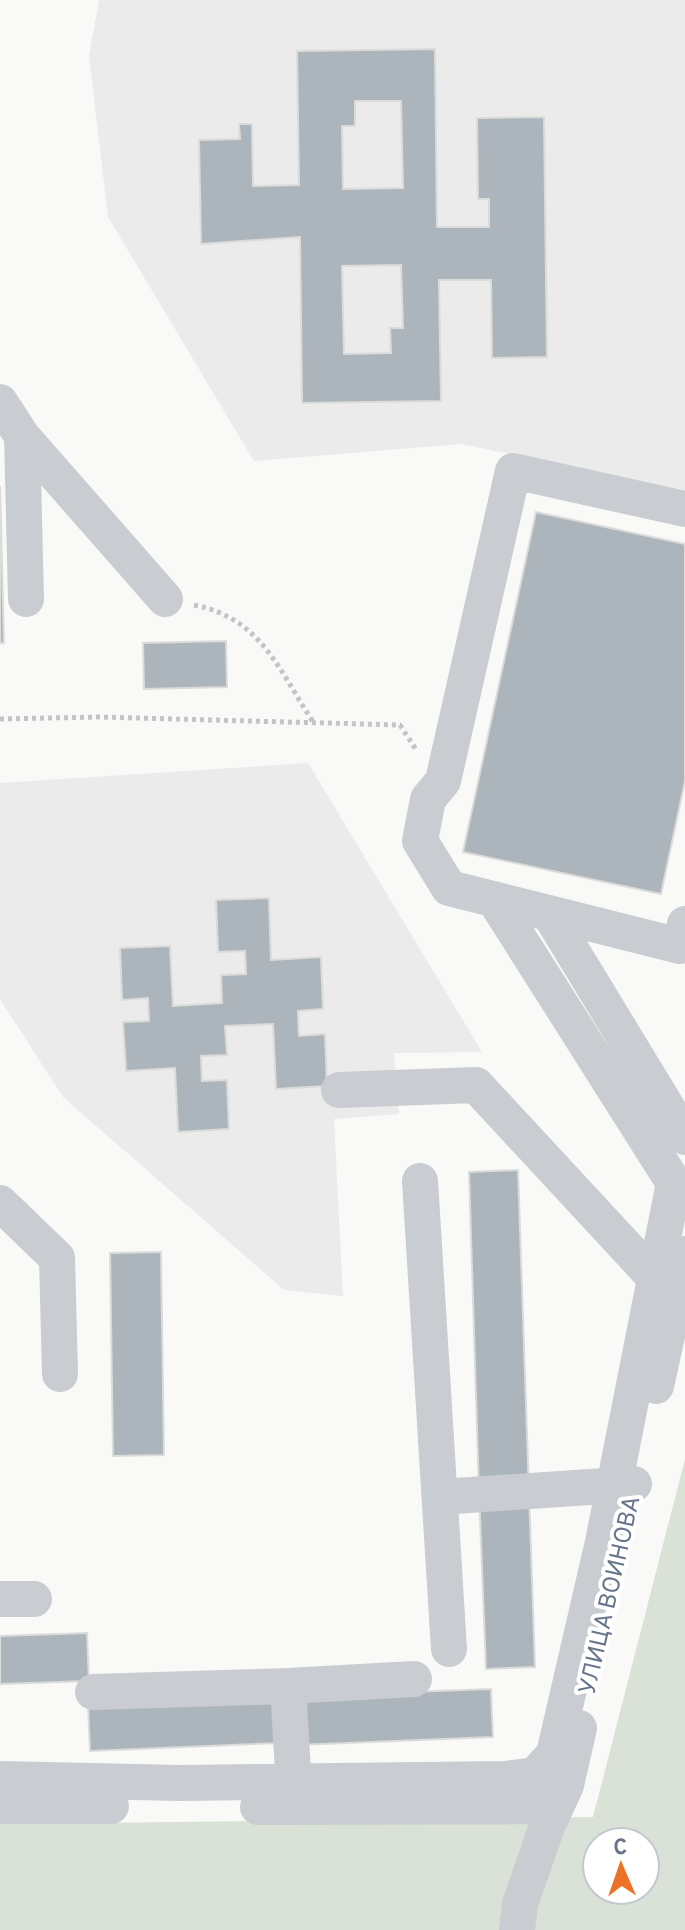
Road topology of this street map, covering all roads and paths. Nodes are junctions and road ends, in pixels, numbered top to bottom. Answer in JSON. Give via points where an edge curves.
{"nodes":[{"id":1,"x":0,"y":402,"type":"edge"},
{"id":2,"x":22,"y":436,"type":"junction"},
{"id":3,"x":685,"y":509,"type":"edge"},
{"id":4,"x":26,"y":599,"type":"dead end"},
{"id":5,"x":165,"y":599,"type":"joint"},
{"id":6,"x":0,"y":719,"type":"edge"},
{"id":7,"x":314,"y":723,"type":"junction"},
{"id":8,"x":439,"y":785,"type":"junction"},
{"id":9,"x":494,"y":899,"type":"junction"},
{"id":10,"x":549,"y":913,"type":"junction"},
{"id":11,"x":685,"y":924,"type":"edge"},
{"id":12,"x":339,"y":1090,"type":"dead end"},
{"id":13,"x":685,"y":1137,"type":"edge"},
{"id":14,"x":420,"y":1181,"type":"dead end"},
{"id":15,"x":0,"y":1203,"type":"edge"},
{"id":16,"x":685,"y":1254,"type":"edge"},
{"id":17,"x":664,"y":1289,"type":"junction"},
{"id":18,"x":60,"y":1374,"type":"dead end"},
{"id":19,"x":624,"y":1485,"type":"junction"},
{"id":20,"x":440,"y":1497,"type":"junction"},
{"id":21,"x":449,"y":1649,"type":"dead end"},
{"id":22,"x":414,"y":1679,"type":"dead end"},
{"id":23,"x":288,"y":1686,"type":"junction"},
{"id":24,"x":93,"y":1692,"type":"dead end"},
{"id":25,"x":0,"y":1779,"type":"edge"},
{"id":26,"x":294,"y":1794,"type":"junction"},
{"id":27,"x":0,"y":1806,"type":"edge"},
{"id":28,"x":556,"y":1806,"type":"junction"},
{"id":29,"x":517,"y":1930,"type":"edge"}],
"edges":[{"from":1,"to":2,"type":"street"},
{"from":2,"to":4,"type":"street"},
{"from":2,"to":5,"type":"street"},
{"from":3,"to":8,"type":"street","via":[[513,471]]},
{"from":5,"to":7,"type":"path","via":[[211,608],[254,631]]},
{"from":6,"to":7,"type":"path"},
{"from":7,"to":8,"type":"path","via":[[400,725]]},
{"from":8,"to":9,"type":"street","via":[[428,799],[420,841],[449,888]]},
{"from":9,"to":10,"type":"street"},
{"from":9,"to":17,"type":"street","via":[[674,1183]]},
{"from":10,"to":11,"type":"street","via":[[680,946]]},
{"from":10,"to":13,"type":"street"},
{"from":12,"to":17,"type":"street","via":[[476,1085]]},
{"from":14,"to":20,"type":"street"},
{"from":15,"to":18,"type":"street","via":[[57,1258]]},
{"from":16,"to":17,"type":"street","name":"УЛИЦА ВОИНОВА"},
{"from":17,"to":19,"type":"street","name":"УЛИЦА ВОИНОВА"},
{"from":19,"to":20,"type":"street"},
{"from":19,"to":26,"type":"street","via":[[554,1754],[535,1775]]},
{"from":19,"to":28,"type":"street","name":"УЛИЦА ВОИНОВА","via":[[566,1785]]},
{"from":20,"to":21,"type":"street"},
{"from":22,"to":23,"type":"street"},
{"from":23,"to":24,"type":"street"},
{"from":23,"to":26,"type":"street"},
{"from":25,"to":26,"type":"street"},
{"from":26,"to":27,"type":"street"},
{"from":26,"to":28,"type":"street"},
{"from":28,"to":29,"type":"street","name":"УЛИЦА ВОИНОВА","via":[[520,1904]]}]}
